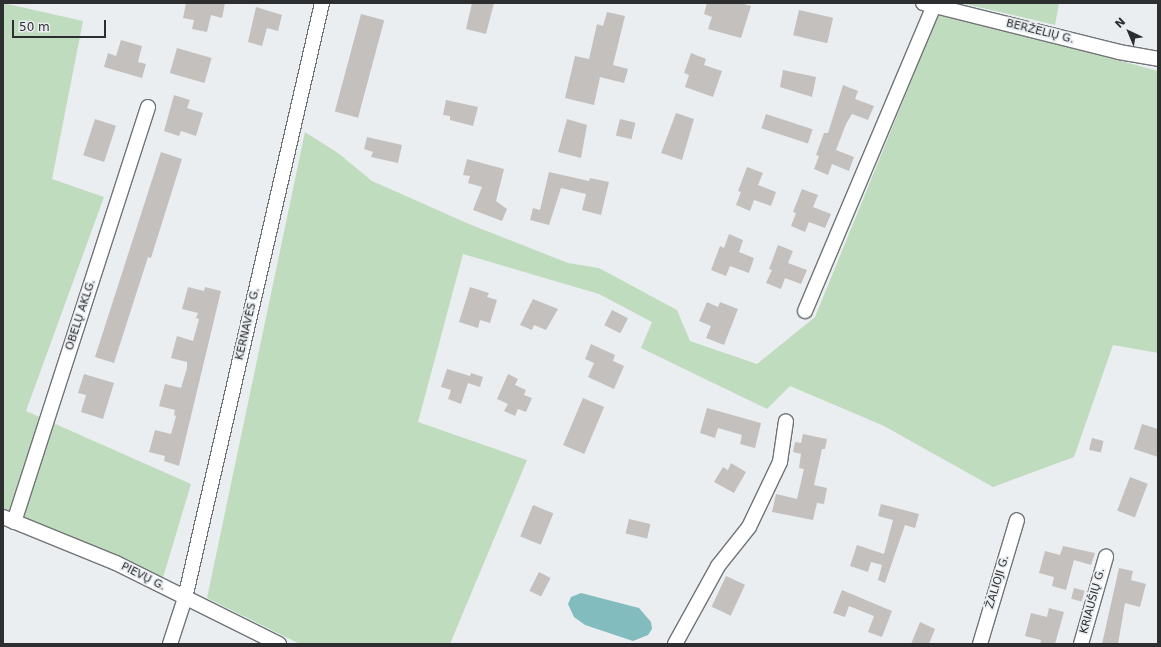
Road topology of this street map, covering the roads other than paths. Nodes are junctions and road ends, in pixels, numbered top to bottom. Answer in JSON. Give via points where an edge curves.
{"nodes":[{"id":1,"x":322,"y":3,"type":"edge"},
{"id":2,"x":929,"y":4,"type":"edge"},
{"id":3,"x":1158,"y":59,"type":"edge"},
{"id":4,"x":148,"y":107,"type":"dead end"},
{"id":5,"x":805,"y":311,"type":"dead end"},
{"id":6,"x":786,"y":421,"type":"dead end"},
{"id":7,"x":9,"y":520,"type":"edge"},
{"id":8,"x":1017,"y":520,"type":"dead end"},
{"id":9,"x":1106,"y":557,"type":"dead end"},
{"id":10,"x":185,"y":598,"type":"junction"},
{"id":11,"x":170,"y":644,"type":"edge"},
{"id":12,"x":279,"y":644,"type":"edge"},
{"id":13,"x":675,"y":644,"type":"edge"},
{"id":14,"x":980,"y":644,"type":"edge"},
{"id":15,"x":1081,"y":644,"type":"edge"}],
"edges":[{"from":1,"to":10,"type":"street","name":"KERNAVĖS G."},
{"from":2,"to":3,"type":"street","name":"BERŽELIŲ G.","via":[[1119,52]]},
{"from":2,"to":5,"type":"street"},
{"from":4,"to":7,"type":"street","name":"OBELŲ AKLG."},
{"from":6,"to":13,"type":"street","via":[[780,462],[750,527],[718,566]]},
{"from":7,"to":10,"type":"street","name":"PIEVŲ G.","via":[[116,563]]},
{"from":8,"to":14,"type":"street","name":"ŽALIOJI G."},
{"from":9,"to":15,"type":"street","name":"KRIAUŠIŲ G."},
{"from":10,"to":11,"type":"street","name":"KERNAVĖS G."},
{"from":10,"to":12,"type":"street","name":"PIEVŲ G."}]}
